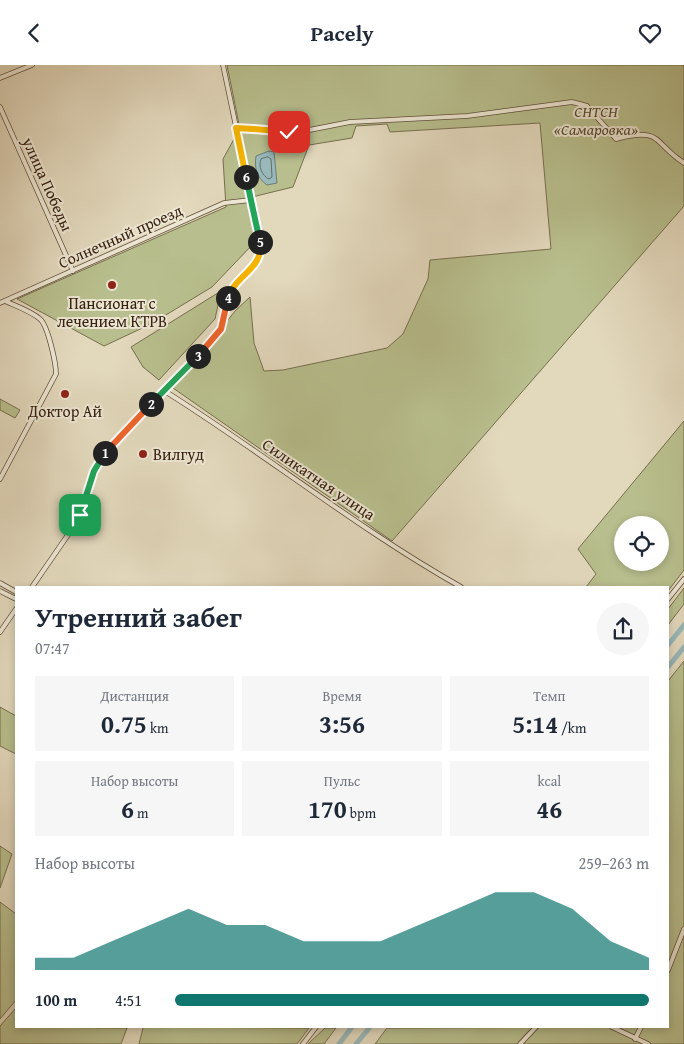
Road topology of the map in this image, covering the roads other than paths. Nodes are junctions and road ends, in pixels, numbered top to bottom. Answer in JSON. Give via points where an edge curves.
{"nodes":[{"id":1,"x":32,"y":65,"type":"edge"},
{"id":2,"x":223,"y":65,"type":"edge"},
{"id":3,"x":0,"y":78,"type":"edge"},
{"id":4,"x":0,"y":107,"type":"edge"},
{"id":5,"x":236,"y":128,"type":"junction"},
{"id":6,"x":684,"y":163,"type":"edge"},
{"id":7,"x":251,"y":200,"type":"junction"},
{"id":8,"x":72,"y":271,"type":"junction"},
{"id":9,"x":5,"y":301,"type":"junction"},
{"id":10,"x":0,"y":303,"type":"edge"},
{"id":11,"x":163,"y":390,"type":"junction"},
{"id":12,"x":0,"y":479,"type":"edge"},
{"id":13,"x":684,"y":579,"type":"edge"},
{"id":14,"x":0,"y":583,"type":"edge"},
{"id":15,"x":33,"y":586,"type":"edge"},
{"id":16,"x":459,"y":586,"type":"edge"},
{"id":17,"x":0,"y":591,"type":"edge"},
{"id":18,"x":15,"y":591,"type":"edge"},
{"id":19,"x":15,"y":598,"type":"edge"},
{"id":20,"x":669,"y":598,"type":"edge"},
{"id":21,"x":15,"y":610,"type":"edge"},
{"id":22,"x":0,"y":633,"type":"edge"},
{"id":23,"x":684,"y":929,"type":"edge"},
{"id":24,"x":669,"y":967,"type":"edge"},
{"id":25,"x":315,"y":1028,"type":"edge"},
{"id":26,"x":535,"y":1028,"type":"edge"},
{"id":27,"x":614,"y":1028,"type":"edge"},
{"id":28,"x":640,"y":1028,"type":"edge"},
{"id":29,"x":635,"y":1039,"type":"junction"},
{"id":30,"x":303,"y":1044,"type":"edge"},
{"id":31,"x":520,"y":1044,"type":"edge"},
{"id":32,"x":648,"y":1044,"type":"edge"}],
"edges":[{"from":1,"to":3,"type":"street"},
{"from":2,"to":5,"type":"street"},
{"from":4,"to":8,"type":"street","name":"улица Победы"},
{"from":5,"to":6,"type":"street","via":[[299,132],[350,122],[467,116],[572,102],[587,106],[616,139],[644,133],[661,142]]},
{"from":5,"to":7,"type":"street"},
{"from":7,"to":8,"type":"street","name":"Солнечный проезд","via":[[224,203]]},
{"from":7,"to":11,"type":"street","via":[[261,245],[257,264],[229,294],[221,329]]},
{"from":8,"to":9,"type":"street","name":"Солнечный проезд"},
{"from":9,"to":10,"type":"street","name":"Солнечный проезд"},
{"from":9,"to":12,"type":"street","via":[[44,323],[56,374]]},
{"from":11,"to":15,"type":"street","via":[[98,463],[76,522]]},
{"from":11,"to":16,"type":"street","name":"Силикатная улица","via":[[326,501]]},
{"from":13,"to":20,"type":"street"},
{"from":14,"to":18,"type":"street"},
{"from":17,"to":19,"type":"street"},
{"from":21,"to":22,"type":"street"},
{"from":23,"to":24,"type":"street"},
{"from":25,"to":30,"type":"street"},
{"from":26,"to":31,"type":"street"},
{"from":27,"to":29,"type":"street"},
{"from":28,"to":29,"type":"street"},
{"from":29,"to":32,"type":"street"}]}
